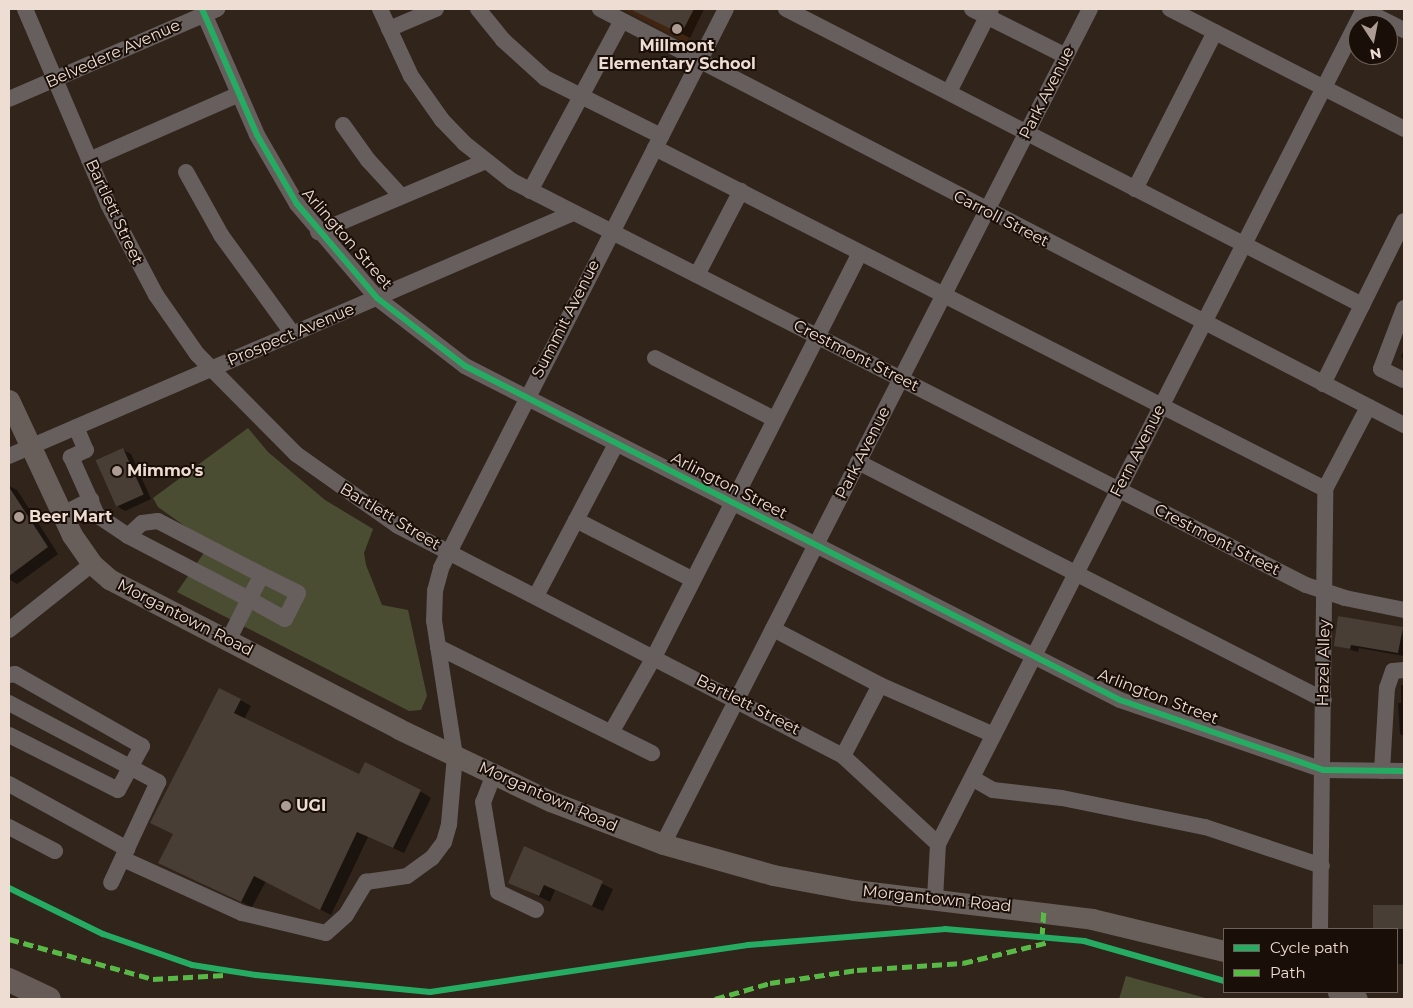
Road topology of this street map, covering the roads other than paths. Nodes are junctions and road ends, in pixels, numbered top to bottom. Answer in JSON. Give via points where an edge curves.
{"nodes":[{"id":1,"x":24,"y":9,"type":"edge"},
{"id":2,"x":380,"y":9,"type":"edge"},
{"id":3,"x":436,"y":9,"type":"edge"},
{"id":4,"x":478,"y":9,"type":"edge"},
{"id":5,"x":600,"y":9,"type":"edge"},
{"id":6,"x":726,"y":9,"type":"edge"},
{"id":7,"x":786,"y":9,"type":"edge"},
{"id":8,"x":972,"y":9,"type":"edge"},
{"id":9,"x":1090,"y":9,"type":"edge"},
{"id":10,"x":1170,"y":9,"type":"edge"},
{"id":11,"x":1363,"y":9,"type":"edge"},
{"id":12,"x":208,"y":11,"type":"edge"},
{"id":13,"x":989,"y":13,"type":"edge"},
{"id":14,"x":621,"y":22,"type":"junction"},
{"id":15,"x":389,"y":29,"type":"junction"},
{"id":16,"x":1404,"y":30,"type":"edge"},
{"id":17,"x":1215,"y":32,"type":"junction"},
{"id":18,"x":1066,"y":56,"type":"junction"},
{"id":19,"x":699,"y":62,"type":"junction"},
{"id":20,"x":54,"y":80,"type":"junction"},
{"id":21,"x":1323,"y":88,"type":"junction"},
{"id":22,"x":949,"y":92,"type":"junction"},
{"id":23,"x":239,"y":94,"type":"junction"},
{"id":24,"x":580,"y":95,"type":"junction"},
{"id":25,"x":9,"y":99,"type":"edge"},
{"id":26,"x":343,"y":125,"type":"dead end"},
{"id":27,"x":1404,"y":129,"type":"edge"},
{"id":28,"x":1027,"y":133,"type":"junction"},
{"id":29,"x":658,"y":142,"type":"junction"},
{"id":30,"x":88,"y":160,"type":"junction"},
{"id":31,"x":486,"y":161,"type":"junction"},
{"id":32,"x":186,"y":172,"type":"dead end"},
{"id":33,"x":1135,"y":189,"type":"junction"},
{"id":34,"x":530,"y":190,"type":"junction"},
{"id":35,"x":741,"y":191,"type":"junction"},
{"id":36,"x":401,"y":196,"type":"junction"},
{"id":37,"x":987,"y":212,"type":"junction"},
{"id":38,"x":573,"y":213,"type":"junction"},
{"id":39,"x":1404,"y":221,"type":"edge"},
{"id":40,"x":318,"y":232,"type":"junction"},
{"id":41,"x":611,"y":232,"type":"junction"},
{"id":42,"x":1243,"y":246,"type":"junction"},
{"id":43,"x":860,"y":252,"type":"junction"},
{"id":44,"x":697,"y":275,"type":"junction"},
{"id":45,"x":944,"y":295,"type":"junction"},
{"id":46,"x":377,"y":298,"type":"junction"},
{"id":47,"x":1362,"y":306,"type":"junction"},
{"id":48,"x":1404,"y":308,"type":"edge"},
{"id":49,"x":1204,"y":323,"type":"junction"},
{"id":50,"x":293,"y":334,"type":"junction"},
{"id":51,"x":816,"y":336,"type":"junction"},
{"id":52,"x":655,"y":358,"type":"dead end"},
{"id":53,"x":213,"y":368,"type":"junction"},
{"id":54,"x":901,"y":379,"type":"junction"},
{"id":55,"x":1404,"y":380,"type":"edge"},
{"id":56,"x":1323,"y":384,"type":"junction"},
{"id":57,"x":526,"y":397,"type":"junction"},
{"id":58,"x":9,"y":400,"type":"edge"},
{"id":59,"x":1161,"y":406,"type":"junction"},
{"id":60,"x":1368,"y":407,"type":"junction"},
{"id":61,"x":774,"y":419,"type":"junction"},
{"id":62,"x":1404,"y":425,"type":"edge"},
{"id":63,"x":76,"y":427,"type":"junction"},
{"id":64,"x":616,"y":444,"type":"junction"},
{"id":65,"x":29,"y":447,"type":"junction"},
{"id":66,"x":9,"y":456,"type":"edge"},
{"id":67,"x":858,"y":462,"type":"junction"},
{"id":68,"x":1325,"y":489,"type":"junction"},
{"id":69,"x":1119,"y":490,"type":"junction"},
{"id":70,"x":91,"y":500,"type":"junction"},
{"id":71,"x":730,"y":503,"type":"junction"},
{"id":72,"x":61,"y":515,"type":"junction"},
{"id":73,"x":576,"y":520,"type":"junction"},
{"id":74,"x":128,"y":536,"type":"junction"},
{"id":75,"x":816,"y":546,"type":"junction"},
{"id":76,"x":448,"y":552,"type":"junction"},
{"id":77,"x":92,"y":564,"type":"junction"},
{"id":78,"x":1076,"y":574,"type":"junction"},
{"id":79,"x":262,"y":575,"type":"junction"},
{"id":80,"x":692,"y":580,"type":"junction"},
{"id":81,"x":1325,"y":592,"type":"junction"},
{"id":82,"x":536,"y":596,"type":"junction"},
{"id":83,"x":249,"y":599,"type":"junction"},
{"id":84,"x":1404,"y":610,"type":"edge"},
{"id":85,"x":774,"y":629,"type":"junction"},
{"id":86,"x":9,"y":630,"type":"edge"},
{"id":87,"x":228,"y":641,"type":"junction"},
{"id":88,"x":438,"y":647,"type":"junction"},
{"id":89,"x":654,"y":657,"type":"junction"},
{"id":90,"x":1033,"y":658,"type":"junction"},
{"id":91,"x":1404,"y":670,"type":"edge"},
{"id":92,"x":9,"y":675,"type":"edge"},
{"id":93,"x":880,"y":685,"type":"junction"},
{"id":94,"x":738,"y":699,"type":"junction"},
{"id":95,"x":1324,"y":700,"type":"junction"},
{"id":96,"x":9,"y":703,"type":"edge"},
{"id":97,"x":612,"y":731,"type":"junction"},
{"id":98,"x":9,"y":735,"type":"edge"},
{"id":99,"x":994,"y":735,"type":"junction"},
{"id":100,"x":652,"y":752,"type":"dead end"},
{"id":101,"x":455,"y":756,"type":"junction"},
{"id":102,"x":843,"y":756,"type":"junction"},
{"id":103,"x":132,"y":768,"type":"junction"},
{"id":104,"x":1323,"y":770,"type":"junction"},
{"id":105,"x":1382,"y":771,"type":"junction"},
{"id":106,"x":1404,"y":771,"type":"edge"},
{"id":107,"x":494,"y":774,"type":"junction"},
{"id":108,"x":972,"y":778,"type":"junction"},
{"id":109,"x":9,"y":784,"type":"edge"},
{"id":110,"x":9,"y":827,"type":"edge"},
{"id":111,"x":663,"y":844,"type":"junction"},
{"id":112,"x":938,"y":844,"type":"junction"},
{"id":113,"x":55,"y":851,"type":"dead end"},
{"id":114,"x":125,"y":854,"type":"junction"},
{"id":115,"x":1322,"y":866,"type":"junction"},
{"id":116,"x":111,"y":883,"type":"dead end"},
{"id":117,"x":935,"y":899,"type":"junction"},
{"id":118,"x":536,"y":910,"type":"dead end"},
{"id":119,"x":1320,"y":928,"type":"edge"},
{"id":120,"x":1223,"y":951,"type":"edge"},
{"id":121,"x":9,"y":980,"type":"edge"},
{"id":122,"x":1341,"y":993,"type":"edge"},
{"id":123,"x":49,"y":999,"type":"edge"},
{"id":124,"x":1357,"y":999,"type":"edge"}],
"edges":[{"from":1,"to":20,"type":"street","name":"Bartlett Street"},
{"from":2,"to":15,"type":"street","name":"Crestmont Street"},
{"from":3,"to":15,"type":"street"},
{"from":4,"to":24,"type":"street","via":[[524,60],[545,78]]},
{"from":5,"to":14,"type":"street","name":"Carroll Street"},
{"from":6,"to":19,"type":"street","name":"Summit Avenue"},
{"from":7,"to":22,"type":"street"},
{"from":8,"to":13,"type":"street"},
{"from":9,"to":18,"type":"street","name":"Park Avenue"},
{"from":10,"to":17,"type":"street"},
{"from":11,"to":16,"type":"street"},
{"from":11,"to":21,"type":"street","name":"Fern Avenue"},
{"from":12,"to":20,"type":"street","name":"Belvedere Avenue"},
{"from":12,"to":23,"type":"street","name":"Arlington Street"},
{"from":13,"to":18,"type":"street"},
{"from":13,"to":22,"type":"street"},
{"from":14,"to":19,"type":"street","name":"Carroll Street"},
{"from":14,"to":24,"type":"street"},
{"from":15,"to":31,"type":"street","name":"Crestmont Street","via":[[423,96],[442,120]]},
{"from":17,"to":21,"type":"street"},
{"from":17,"to":33,"type":"street"},
{"from":18,"to":28,"type":"street","name":"Park Avenue"},
{"from":19,"to":29,"type":"street","name":"Summit Avenue"},
{"from":19,"to":37,"type":"street","name":"Carroll Street"},
{"from":20,"to":25,"type":"street","name":"Belvedere Avenue"},
{"from":20,"to":30,"type":"street","name":"Bartlett Street"},
{"from":21,"to":27,"type":"street"},
{"from":21,"to":42,"type":"street","name":"Fern Avenue"},
{"from":22,"to":28,"type":"street"},
{"from":23,"to":30,"type":"street"},
{"from":23,"to":40,"type":"street","name":"Arlington Street","via":[[285,186]]},
{"from":24,"to":29,"type":"street"},
{"from":24,"to":34,"type":"street"},
{"from":26,"to":36,"type":"street","via":[[368,160]]},
{"from":28,"to":33,"type":"street"},
{"from":28,"to":37,"type":"street","name":"Park Avenue"},
{"from":29,"to":35,"type":"street"},
{"from":29,"to":41,"type":"street","name":"Summit Avenue"},
{"from":30,"to":53,"type":"street","name":"Bartlett Street","via":[[134,259],[197,354]]},
{"from":31,"to":34,"type":"street","name":"Crestmont Street"},
{"from":31,"to":36,"type":"street"},
{"from":32,"to":50,"type":"street","via":[[221,235]]},
{"from":33,"to":42,"type":"street"},
{"from":34,"to":38,"type":"street","name":"Crestmont Street"},
{"from":35,"to":43,"type":"street"},
{"from":35,"to":44,"type":"street"},
{"from":36,"to":40,"type":"street"},
{"from":37,"to":45,"type":"street","name":"Park Avenue"},
{"from":37,"to":49,"type":"street","name":"Carroll Street"},
{"from":38,"to":41,"type":"street","name":"Crestmont Street"},
{"from":38,"to":46,"type":"street","name":"Prospect Avenue"},
{"from":39,"to":47,"type":"street"},
{"from":40,"to":46,"type":"street","name":"Arlington Street"},
{"from":41,"to":44,"type":"street","name":"Crestmont Street"},
{"from":41,"to":57,"type":"street","name":"Summit Avenue"},
{"from":42,"to":47,"type":"street"},
{"from":42,"to":49,"type":"street","name":"Fern Avenue"},
{"from":43,"to":45,"type":"street"},
{"from":43,"to":51,"type":"street"},
{"from":44,"to":51,"type":"street","name":"Crestmont Street"},
{"from":45,"to":54,"type":"street","name":"Park Avenue"},
{"from":45,"to":59,"type":"street"},
{"from":46,"to":50,"type":"street","name":"Prospect Avenue"},
{"from":46,"to":57,"type":"street","name":"Arlington Street","via":[[465,366]]},
{"from":47,"to":56,"type":"street"},
{"from":48,"to":55,"type":"street","via":[[1381,369]]},
{"from":49,"to":56,"type":"street","name":"Carroll Street"},
{"from":49,"to":59,"type":"street","name":"Fern Avenue"},
{"from":50,"to":53,"type":"street","name":"Prospect Avenue"},
{"from":51,"to":54,"type":"street","name":"Crestmont Street"},
{"from":51,"to":61,"type":"street"},
{"from":52,"to":61,"type":"street"},
{"from":53,"to":63,"type":"street","name":"Prospect Avenue"},
{"from":53,"to":76,"type":"street","name":"Bartlett Street","via":[[296,454],[321,474],[391,522]]},
{"from":54,"to":67,"type":"street","name":"Park Avenue"},
{"from":54,"to":69,"type":"street","name":"Crestmont Street"},
{"from":56,"to":60,"type":"street","name":"Carroll Street"},
{"from":57,"to":64,"type":"street","name":"Arlington Street"},
{"from":57,"to":76,"type":"street","name":"Summit Avenue"},
{"from":58,"to":65,"type":"main road","name":"Morgantown Road"},
{"from":59,"to":68,"type":"street"},
{"from":59,"to":69,"type":"street","name":"Fern Avenue"},
{"from":60,"to":62,"type":"street","name":"Carroll Street"},
{"from":60,"to":68,"type":"street","name":"Hazel Alley"},
{"from":61,"to":71,"type":"street"},
{"from":63,"to":65,"type":"street","name":"Prospect Avenue"},
{"from":63,"to":70,"type":"street","via":[[86,450],[71,457]]},
{"from":64,"to":71,"type":"street","name":"Arlington Street"},
{"from":64,"to":73,"type":"street"},
{"from":65,"to":66,"type":"street","name":"Prospect Avenue"},
{"from":65,"to":72,"type":"main road","name":"Morgantown Road"},
{"from":67,"to":75,"type":"street","name":"Park Avenue"},
{"from":67,"to":78,"type":"street"},
{"from":68,"to":81,"type":"street","name":"Hazel Alley"},
{"from":69,"to":78,"type":"street","name":"Fern Avenue"},
{"from":69,"to":81,"type":"street","name":"Crestmont Street"},
{"from":70,"to":72,"type":"street"},
{"from":70,"to":74,"type":"street","via":[[97,515]]},
{"from":71,"to":75,"type":"street","name":"Arlington Street"},
{"from":71,"to":80,"type":"street"},
{"from":72,"to":77,"type":"main road","name":"Morgantown Road"},
{"from":73,"to":80,"type":"street"},
{"from":73,"to":82,"type":"street"},
{"from":74,"to":79,"type":"street","via":[[142,522],[158,522]]},
{"from":74,"to":83,"type":"street"},
{"from":75,"to":85,"type":"street","name":"Park Avenue"},
{"from":75,"to":90,"type":"street","name":"Arlington Street"},
{"from":76,"to":82,"type":"street","name":"Bartlett Street"},
{"from":76,"to":88,"type":"street","name":"Summit Avenue","via":[[440,568],[433,606]]},
{"from":77,"to":86,"type":"street"},
{"from":77,"to":87,"type":"main road","name":"Morgantown Road","via":[[119,585]]},
{"from":78,"to":90,"type":"street","name":"Fern Avenue"},
{"from":78,"to":95,"type":"street"},
{"from":79,"to":83,"type":"street"},
{"from":79,"to":83,"type":"street","via":[[298,593],[285,619]]},
{"from":80,"to":89,"type":"street"},
{"from":81,"to":84,"type":"street","name":"Crestmont Street"},
{"from":81,"to":95,"type":"street","name":"Hazel Alley"},
{"from":82,"to":89,"type":"street","name":"Bartlett Street"},
{"from":83,"to":87,"type":"street"},
{"from":85,"to":93,"type":"street"},
{"from":85,"to":94,"type":"street","name":"Park Avenue"},
{"from":87,"to":101,"type":"main road","name":"Morgantown Road"},
{"from":88,"to":97,"type":"street"},
{"from":88,"to":101,"type":"street","name":"Summit Avenue"},
{"from":89,"to":94,"type":"street","name":"Bartlett Street"},
{"from":89,"to":97,"type":"street"},
{"from":90,"to":99,"type":"street","name":"Fern Avenue"},
{"from":90,"to":104,"type":"street","name":"Arlington Street","via":[[1120,700]]},
{"from":91,"to":105,"type":"street","via":[[1393,671],[1387,688]]},
{"from":92,"to":103,"type":"street","via":[[15,674],[139,742],[140,752]]},
{"from":93,"to":99,"type":"street"},
{"from":93,"to":102,"type":"street"},
{"from":94,"to":102,"type":"street","name":"Bartlett Street"},
{"from":94,"to":111,"type":"street","name":"Park Avenue"},
{"from":95,"to":104,"type":"street","name":"Hazel Alley"},
{"from":96,"to":103,"type":"street"},
{"from":97,"to":100,"type":"street"},
{"from":98,"to":103,"type":"street","via":[[114,789],[122,787]]},
{"from":99,"to":108,"type":"street","name":"Fern Avenue"},
{"from":101,"to":107,"type":"main road","name":"Morgantown Road"},
{"from":101,"to":114,"type":"street","name":"Summit Avenue","via":[[449,824],[444,842],[432,858],[406,876],[366,882],[346,915],[326,933],[242,913]]},
{"from":102,"to":112,"type":"street","name":"Bartlett Street"},
{"from":103,"to":114,"type":"street","via":[[158,782]]},
{"from":104,"to":105,"type":"street","name":"Arlington Street"},
{"from":104,"to":115,"type":"street","name":"Hazel Alley"},
{"from":105,"to":106,"type":"street","name":"Arlington Street"},
{"from":107,"to":111,"type":"main road","name":"Morgantown Road","via":[[576,812]]},
{"from":107,"to":118,"type":"street","via":[[483,802],[498,892]]},
{"from":108,"to":112,"type":"street","name":"Fern Avenue"},
{"from":108,"to":115,"type":"street","via":[[993,790],[1062,798],[1206,827]]},
{"from":109,"to":114,"type":"street"},
{"from":110,"to":113,"type":"street"},
{"from":111,"to":117,"type":"main road","name":"Morgantown Road","via":[[790,878],[854,890]]},
{"from":112,"to":117,"type":"street","name":"Fern Avenue"},
{"from":114,"to":116,"type":"street"},
{"from":115,"to":119,"type":"street","name":"Hazel Alley"},
{"from":117,"to":120,"type":"main road","name":"Morgantown Road","via":[[1092,919]]},
{"from":121,"to":123,"type":"highway"},
{"from":122,"to":124,"type":"main road"}]}
